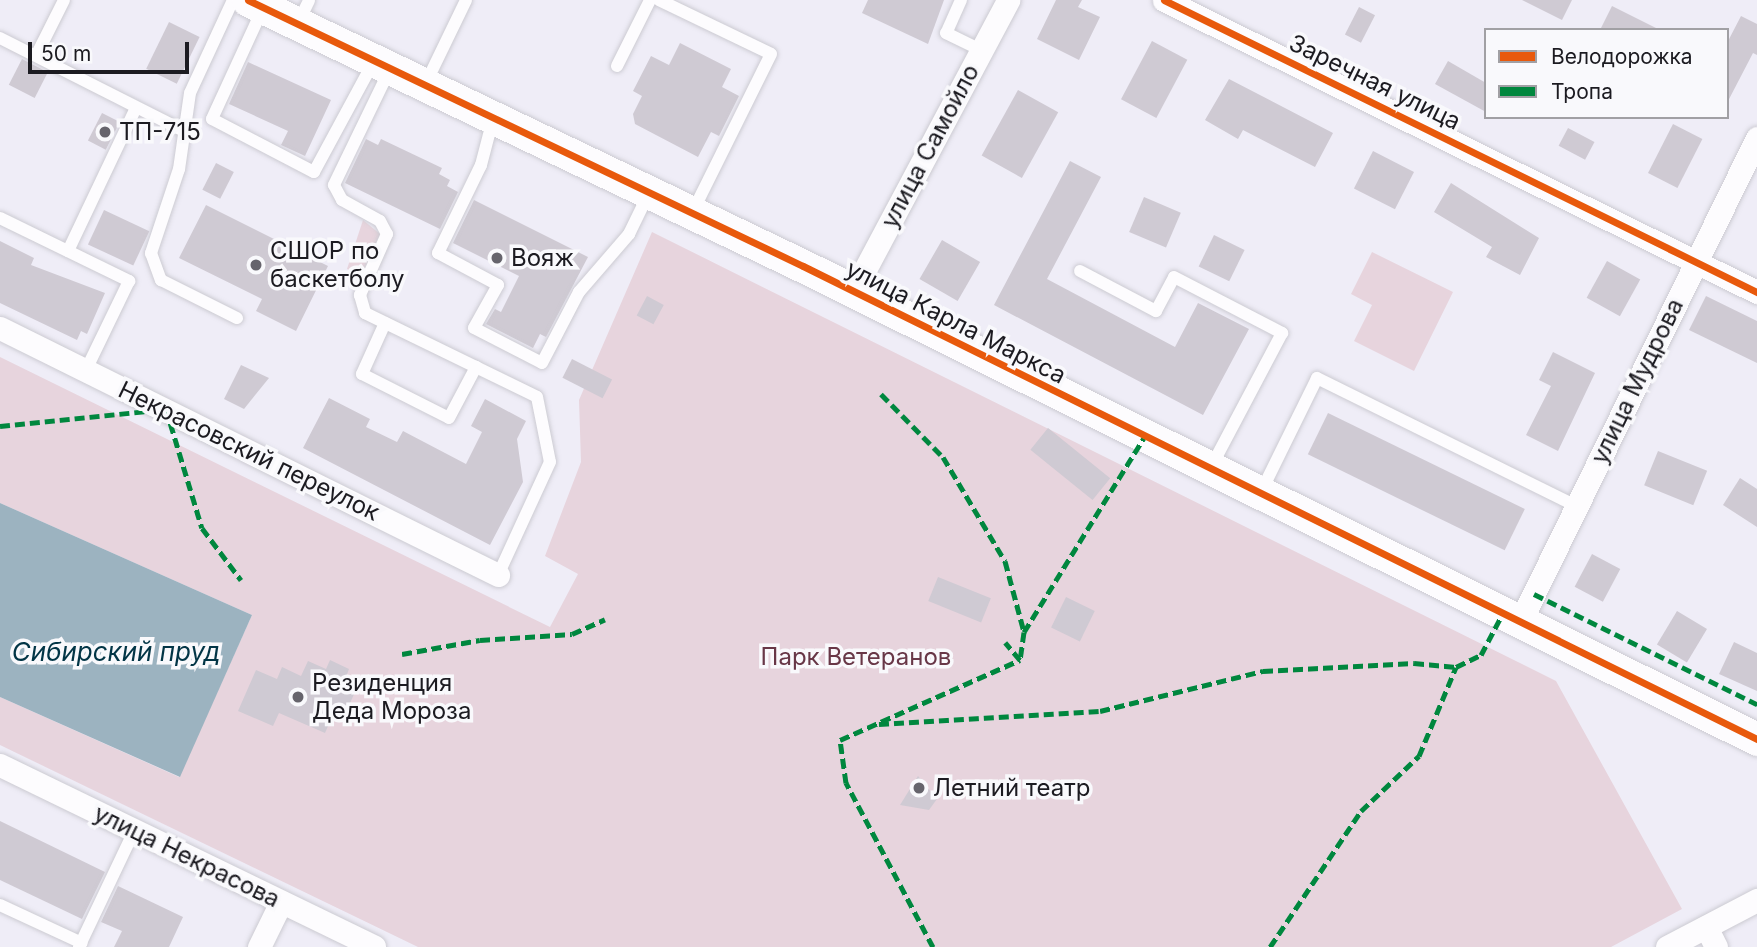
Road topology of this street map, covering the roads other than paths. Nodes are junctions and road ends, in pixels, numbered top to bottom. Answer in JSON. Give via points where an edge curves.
{"nodes":[{"id":1,"x":64,"y":0,"type":"edge"},
{"id":2,"x":466,"y":0,"type":"edge"},
{"id":3,"x":650,"y":0,"type":"edge"},
{"id":4,"x":659,"y":0,"type":"edge"},
{"id":5,"x":961,"y":0,"type":"edge"},
{"id":6,"x":1008,"y":0,"type":"edge"},
{"id":7,"x":1164,"y":0,"type":"edge"},
{"id":8,"x":248,"y":2,"type":"edge"},
{"id":9,"x":304,"y":12,"type":"edge"},
{"id":10,"x":0,"y":38,"type":"edge"},
{"id":11,"x":981,"y":50,"type":"junction"},
{"id":12,"x":37,"y":54,"type":"junction"},
{"id":13,"x":382,"y":65,"type":"junction"},
{"id":14,"x":617,"y":66,"type":"dead end"},
{"id":15,"x":425,"y":85,"type":"junction"},
{"id":16,"x":136,"y":108,"type":"junction"},
{"id":17,"x":493,"y":119,"type":"junction"},
{"id":18,"x":187,"y":132,"type":"junction"},
{"id":19,"x":1757,"y":138,"type":"edge"},
{"id":20,"x":649,"y":192,"type":"junction"},
{"id":21,"x":691,"y":213,"type":"junction"},
{"id":22,"x":0,"y":218,"type":"edge"},
{"id":23,"x":68,"y":251,"type":"junction"},
{"id":24,"x":1695,"y":262,"type":"junction"},
{"id":25,"x":1080,"y":271,"type":"dead end"},
{"id":26,"x":853,"y":292,"type":"junction"},
{"id":27,"x":1757,"y":292,"type":"edge"},
{"id":28,"x":237,"y":318,"type":"dead end"},
{"id":29,"x":385,"y":324,"type":"junction"},
{"id":30,"x":0,"y":328,"type":"edge"},
{"id":31,"x":476,"y":367,"type":"junction"},
{"id":32,"x":86,"y":370,"type":"junction"},
{"id":33,"x":1209,"y":471,"type":"junction"},
{"id":34,"x":1259,"y":495,"type":"junction"},
{"id":35,"x":1576,"y":506,"type":"junction"},
{"id":36,"x":498,"y":575,"type":"joint"},
{"id":37,"x":1519,"y":624,"type":"junction"},
{"id":38,"x":1757,"y":738,"type":"edge"},
{"id":39,"x":1,"y":768,"type":"edge"},
{"id":40,"x":134,"y":831,"type":"junction"},
{"id":41,"x":1757,"y":900,"type":"edge"},
{"id":42,"x":281,"y":902,"type":"junction"},
{"id":43,"x":0,"y":905,"type":"edge"},
{"id":44,"x":1711,"y":937,"type":"edge"},
{"id":45,"x":81,"y":945,"type":"edge"},
{"id":46,"x":259,"y":947,"type":"edge"},
{"id":47,"x":374,"y":947,"type":"edge"},
{"id":48,"x":1667,"y":947,"type":"edge"}],
"edges":[{"from":1,"to":12,"type":"lane"},
{"from":2,"to":15,"type":"lane"},
{"from":3,"to":14,"type":"lane"},
{"from":4,"to":21,"type":"lane","via":[[771,54]]},
{"from":5,"to":11,"type":"lane","via":[[946,33]]},
{"from":6,"to":11,"type":"street","name":"улица Самойло"},
{"from":7,"to":24,"type":"street","name":"Заречная улица"},
{"from":8,"to":9,"type":"street","name":"улица Карла Маркса"},
{"from":8,"to":13,"type":"lane","via":[[212,119],[314,172]]},
{"from":8,"to":18,"type":"lane","via":[[190,93]]},
{"from":9,"to":13,"type":"street","name":"улица Карла Маркса"},
{"from":10,"to":12,"type":"lane"},
{"from":11,"to":26,"type":"street","name":"улица Самойло"},
{"from":12,"to":16,"type":"lane","via":[[69,78]]},
{"from":13,"to":15,"type":"street","name":"улица Карла Маркса"},
{"from":13,"to":29,"type":"lane","via":[[334,185],[342,200],[386,229],[387,239],[359,300],[365,313]]},
{"from":15,"to":17,"type":"street","name":"улица Карла Маркса"},
{"from":16,"to":18,"type":"lane"},
{"from":16,"to":23,"type":"lane"},
{"from":17,"to":20,"type":"street","name":"улица Карла Маркса"},
{"from":17,"to":20,"type":"lane","via":[[481,165],[438,253],[499,285],[474,328],[542,363],[579,292],[629,234]]},
{"from":18,"to":28,"type":"lane","via":[[151,253],[161,280]]},
{"from":19,"to":24,"type":"street","name":"улица Мудрова"},
{"from":20,"to":21,"type":"street","name":"улица Карла Маркса"},
{"from":21,"to":26,"type":"street","name":"улица Карла Маркса"},
{"from":22,"to":23,"type":"lane"},
{"from":23,"to":32,"type":"lane","via":[[129,281]]},
{"from":24,"to":27,"type":"street","name":"Заречная улица"},
{"from":24,"to":35,"type":"street","name":"улица Мудрова"},
{"from":25,"to":33,"type":"lane","via":[[1156,311],[1174,277],[1282,333]]},
{"from":26,"to":33,"type":"street","name":"улица Карла Маркса"},
{"from":29,"to":31,"type":"lane"},
{"from":29,"to":31,"type":"lane","via":[[362,374],[449,418]]},
{"from":30,"to":32,"type":"street","name":"Некрасовский переулок"},
{"from":31,"to":36,"type":"lane","via":[[537,397],[550,462]]},
{"from":32,"to":36,"type":"street","name":"Некрасовский переулок"},
{"from":33,"to":34,"type":"street","name":"улица Карла Маркса"},
{"from":34,"to":35,"type":"lane","via":[[1317,378]]},
{"from":34,"to":37,"type":"street","name":"улица Карла Маркса"},
{"from":35,"to":37,"type":"street","name":"улица Мудрова"},
{"from":37,"to":38,"type":"street","name":"улица Карла Маркса"},
{"from":39,"to":40,"type":"street","name":"улица Некрасова"},
{"from":40,"to":42,"type":"street","name":"улица Некрасова"},
{"from":40,"to":45,"type":"lane"},
{"from":41,"to":44,"type":"street"},
{"from":42,"to":46,"type":"street"},
{"from":42,"to":47,"type":"street","name":"улица Некрасова"},
{"from":43,"to":45,"type":"lane"},
{"from":44,"to":48,"type":"street"}]}
